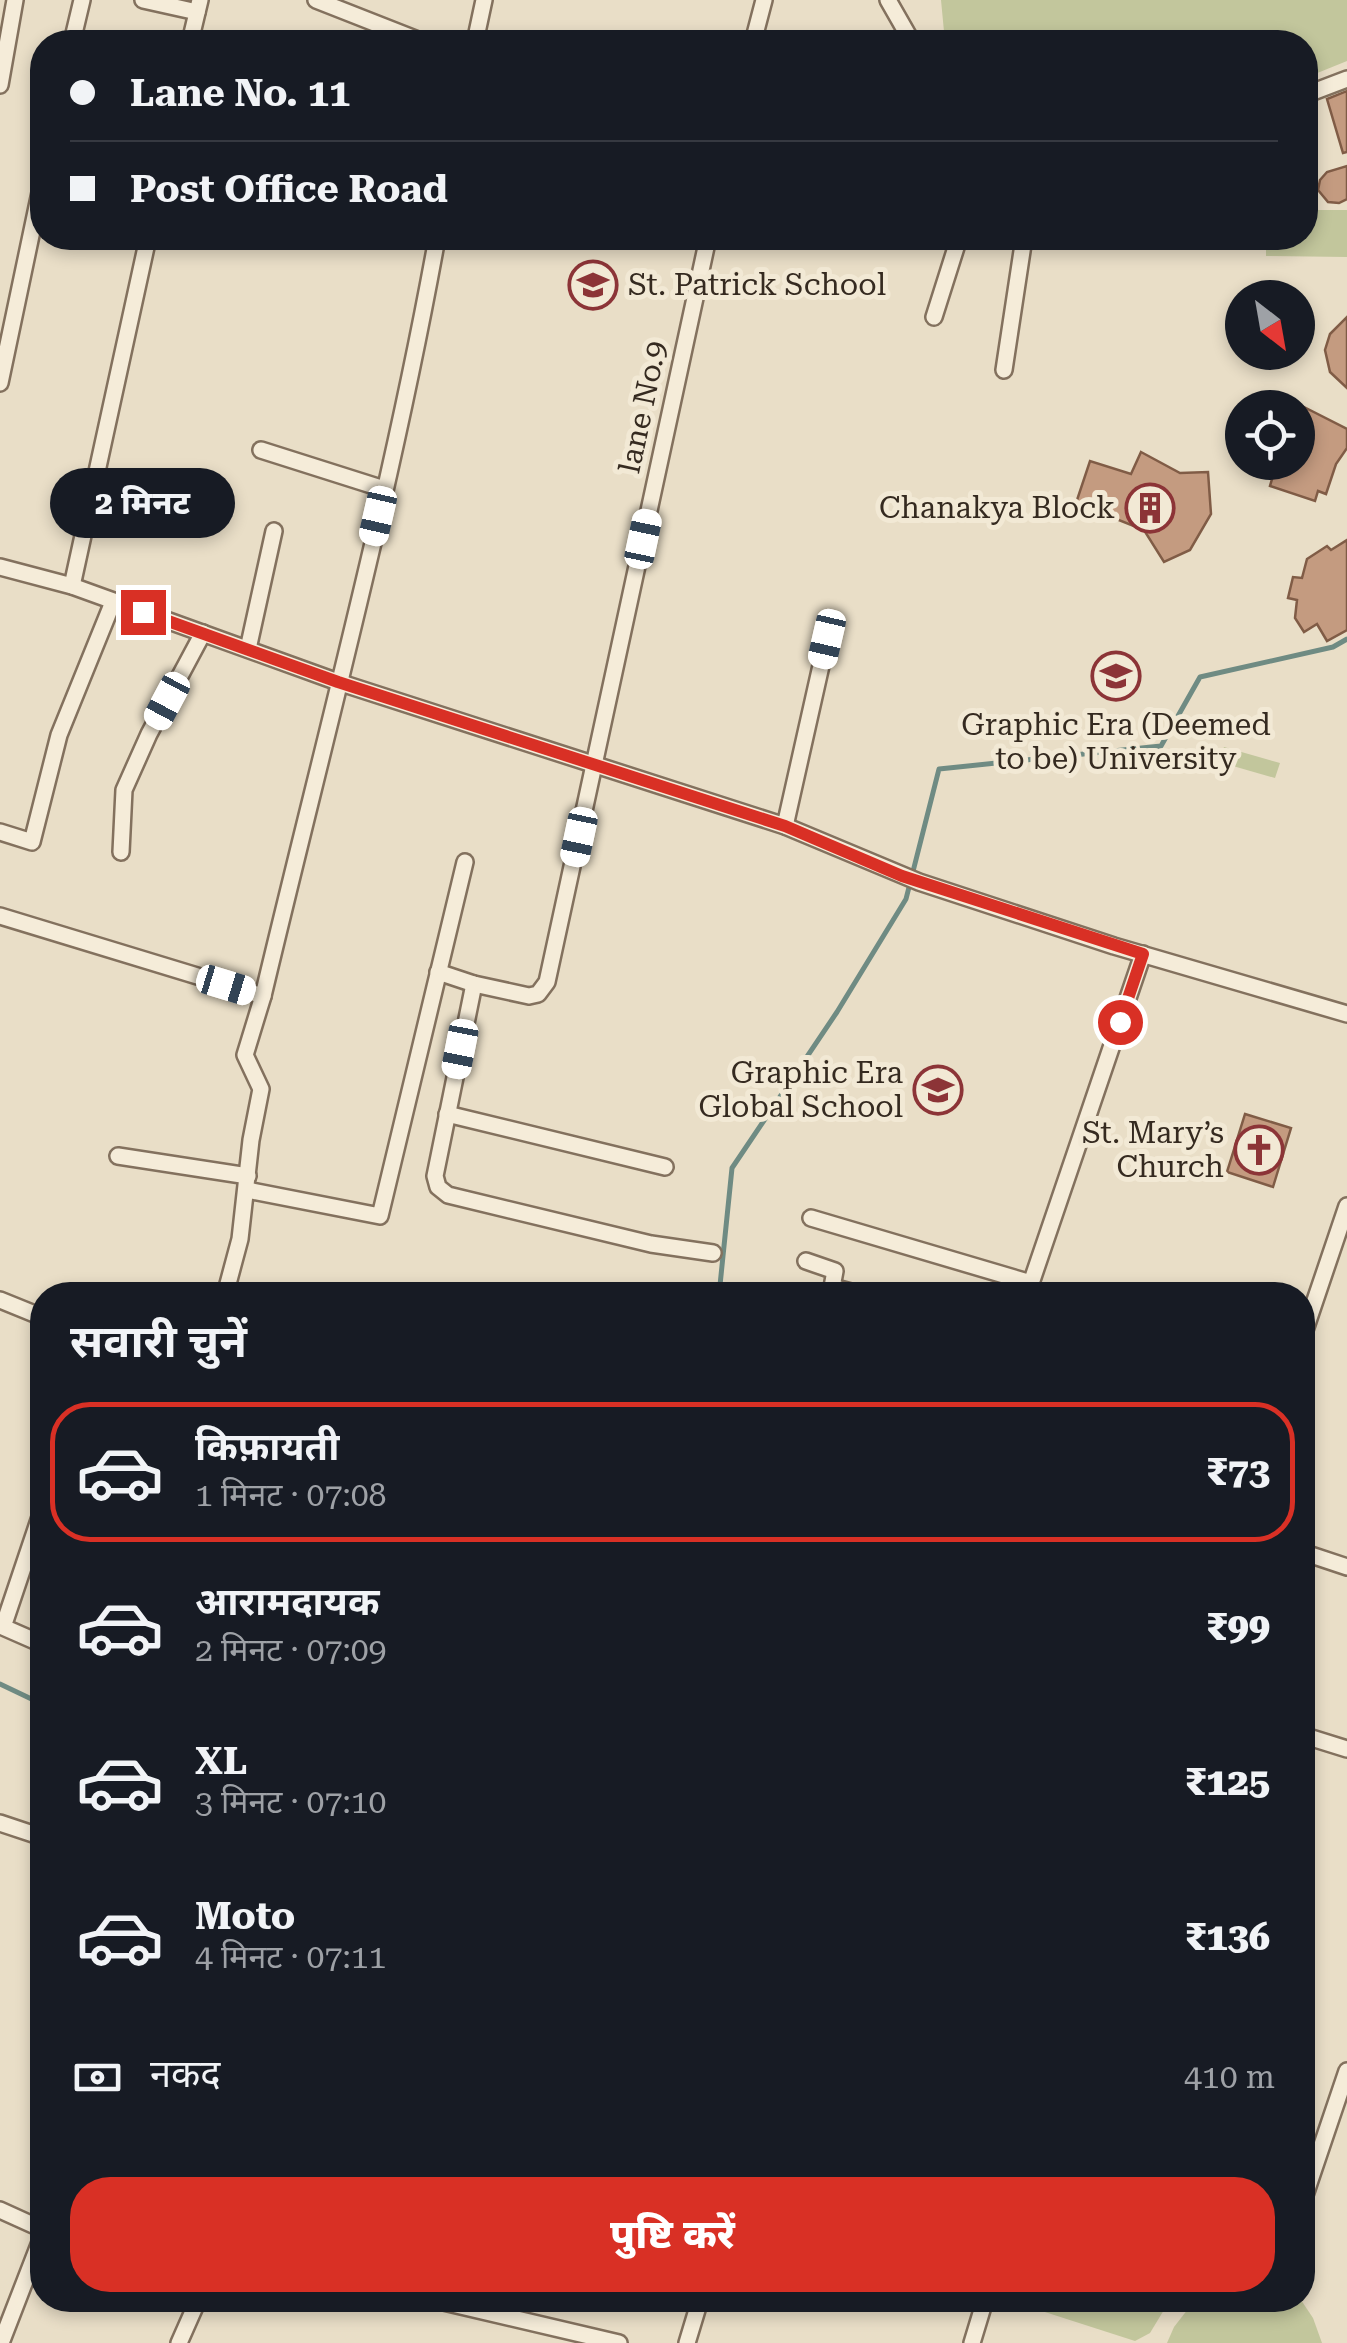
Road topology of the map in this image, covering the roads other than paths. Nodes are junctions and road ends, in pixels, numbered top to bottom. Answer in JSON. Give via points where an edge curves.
{"nodes":[{"id":1,"x":14,"y":0,"type":"edge"},
{"id":2,"x":82,"y":0,"type":"edge"},
{"id":3,"x":144,"y":0,"type":"edge"},
{"id":4,"x":316,"y":0,"type":"edge"},
{"id":5,"x":484,"y":0,"type":"edge"},
{"id":6,"x":764,"y":0,"type":"edge"},
{"id":7,"x":888,"y":0,"type":"edge"},
{"id":8,"x":198,"y":6,"type":"edge"},
{"id":9,"x":75,"y":30,"type":"edge"},
{"id":10,"x":392,"y":30,"type":"edge"},
{"id":11,"x":478,"y":30,"type":"edge"},
{"id":12,"x":756,"y":30,"type":"edge"},
{"id":13,"x":905,"y":30,"type":"edge"},
{"id":14,"x":1347,"y":78,"type":"edge"},
{"id":15,"x":0,"y":85,"type":"edge"},
{"id":16,"x":1318,"y":90,"type":"edge"},
{"id":17,"x":30,"y":240,"type":"edge"},
{"id":18,"x":145,"y":250,"type":"edge"},
{"id":19,"x":435,"y":250,"type":"edge"},
{"id":20,"x":705,"y":250,"type":"edge"},
{"id":21,"x":954,"y":250,"type":"edge"},
{"id":22,"x":1022,"y":250,"type":"edge"},
{"id":23,"x":934,"y":317,"type":"dead end"},
{"id":24,"x":1004,"y":370,"type":"dead end"},
{"id":25,"x":0,"y":382,"type":"edge"},
{"id":26,"x":261,"y":450,"type":"dead end"},
{"id":27,"x":384,"y":489,"type":"junction"},
{"id":28,"x":274,"y":531,"type":"dead end"},
{"id":29,"x":0,"y":567,"type":"edge"},
{"id":30,"x":72,"y":586,"type":"junction"},
{"id":31,"x":113,"y":602,"type":"junction"},
{"id":32,"x":203,"y":633,"type":"junction"},
{"id":33,"x":827,"y":639,"type":"dead end"},
{"id":34,"x":248,"y":649,"type":"junction"},
{"id":35,"x":338,"y":682,"type":"junction"},
{"id":36,"x":594,"y":765,"type":"junction"},
{"id":37,"x":785,"y":826,"type":"junction"},
{"id":38,"x":0,"y":832,"type":"edge"},
{"id":39,"x":121,"y":852,"type":"dead end"},
{"id":40,"x":465,"y":862,"type":"dead end"},
{"id":41,"x":0,"y":916,"type":"edge"},
{"id":42,"x":1143,"y":954,"type":"junction"},
{"id":43,"x":438,"y":972,"type":"junction"},
{"id":44,"x":474,"y":984,"type":"junction"},
{"id":45,"x":263,"y":996,"type":"junction"},
{"id":46,"x":1347,"y":1014,"type":"edge"},
{"id":47,"x":447,"y":1114,"type":"junction"},
{"id":48,"x":118,"y":1156,"type":"dead end"},
{"id":49,"x":665,"y":1168,"type":"dead end"},
{"id":50,"x":248,"y":1183,"type":"junction"},
{"id":51,"x":1347,"y":1206,"type":"edge"},
{"id":52,"x":811,"y":1218,"type":"dead end"},
{"id":53,"x":713,"y":1254,"type":"dead end"},
{"id":54,"x":806,"y":1261,"type":"dead end"},
{"id":55,"x":228,"y":1282,"type":"edge"},
{"id":56,"x":833,"y":1282,"type":"edge"},
{"id":57,"x":1008,"y":1282,"type":"edge"},
{"id":58,"x":1032,"y":1282,"type":"edge"},
{"id":59,"x":0,"y":1300,"type":"edge"},
{"id":60,"x":1315,"y":1301,"type":"edge"},
{"id":61,"x":30,"y":1312,"type":"edge"},
{"id":62,"x":30,"y":1545,"type":"edge"},
{"id":63,"x":1315,"y":1556,"type":"edge"},
{"id":64,"x":1347,"y":1567,"type":"edge"},
{"id":65,"x":30,"y":1639,"type":"edge"},
{"id":66,"x":1315,"y":1739,"type":"edge"},
{"id":67,"x":1347,"y":1748,"type":"edge"},
{"id":68,"x":0,"y":1823,"type":"edge"},
{"id":69,"x":30,"y":1833,"type":"edge"},
{"id":70,"x":1347,"y":2070,"type":"edge"},
{"id":71,"x":1315,"y":2165,"type":"edge"},
{"id":72,"x":0,"y":2210,"type":"edge"},
{"id":73,"x":30,"y":2224,"type":"edge"},
{"id":74,"x":30,"y":2269,"type":"edge"},
{"id":75,"x":193,"y":2312,"type":"edge"},
{"id":76,"x":469,"y":2312,"type":"edge"},
{"id":77,"x":696,"y":2312,"type":"edge"},
{"id":78,"x":981,"y":2312,"type":"edge"},
{"id":79,"x":537,"y":2335,"type":"edge"},
{"id":80,"x":2,"y":2343,"type":"edge"},
{"id":81,"x":180,"y":2343,"type":"edge"},
{"id":82,"x":619,"y":2343,"type":"edge"},
{"id":83,"x":687,"y":2343,"type":"edge"},
{"id":84,"x":972,"y":2343,"type":"edge"}],
"edges":[{"from":1,"to":15,"type":"street"},
{"from":2,"to":9,"type":"street"},
{"from":3,"to":8,"type":"street"},
{"from":4,"to":10,"type":"street"},
{"from":5,"to":11,"type":"street"},
{"from":6,"to":12,"type":"street"},
{"from":7,"to":13,"type":"street"},
{"from":14,"to":16,"type":"street"},
{"from":17,"to":25,"type":"street"},
{"from":18,"to":30,"type":"street"},
{"from":19,"to":27,"type":"street"},
{"from":20,"to":36,"type":"street","name":"lane No.9"},
{"from":21,"to":23,"type":"street"},
{"from":22,"to":24,"type":"street"},
{"from":26,"to":27,"type":"street"},
{"from":27,"to":35,"type":"street"},
{"from":28,"to":34,"type":"street"},
{"from":29,"to":30,"type":"street"},
{"from":30,"to":31,"type":"street"},
{"from":31,"to":32,"type":"street"},
{"from":31,"to":38,"type":"street","via":[[59,735],[32,842]]},
{"from":32,"to":34,"type":"street"},
{"from":32,"to":39,"type":"street","via":[[124,790]]},
{"from":33,"to":37,"type":"street"},
{"from":34,"to":35,"type":"street"},
{"from":35,"to":36,"type":"street"},
{"from":35,"to":45,"type":"street"},
{"from":36,"to":37,"type":"street"},
{"from":36,"to":44,"type":"street","name":"lane No.9","via":[[544,988],[529,996]]},
{"from":37,"to":42,"type":"street","via":[[902,876]]},
{"from":40,"to":43,"type":"street"},
{"from":41,"to":45,"type":"street"},
{"from":42,"to":46,"type":"street"},
{"from":42,"to":58,"type":"street"},
{"from":43,"to":44,"type":"street","name":"lane No.9"},
{"from":43,"to":50,"type":"street","via":[[380,1216]]},
{"from":44,"to":47,"type":"street"},
{"from":45,"to":50,"type":"street","via":[[246,1055],[261,1089]]},
{"from":47,"to":49,"type":"street"},
{"from":47,"to":53,"type":"street","via":[[434,1176],[448,1196]]},
{"from":48,"to":50,"type":"street"},
{"from":50,"to":55,"type":"street"},
{"from":51,"to":60,"type":"street"},
{"from":52,"to":57,"type":"street"},
{"from":54,"to":56,"type":"street","via":[[835,1271]]},
{"from":59,"to":61,"type":"street"},
{"from":62,"to":65,"type":"street","via":[[2,1627]]},
{"from":63,"to":64,"type":"street"},
{"from":66,"to":67,"type":"street"},
{"from":68,"to":69,"type":"street"},
{"from":70,"to":71,"type":"street"},
{"from":72,"to":73,"type":"street"},
{"from":74,"to":80,"type":"street"},
{"from":75,"to":81,"type":"street"},
{"from":76,"to":79,"type":"street"},
{"from":77,"to":83,"type":"street"},
{"from":78,"to":84,"type":"street"},
{"from":79,"to":82,"type":"street"}]}
